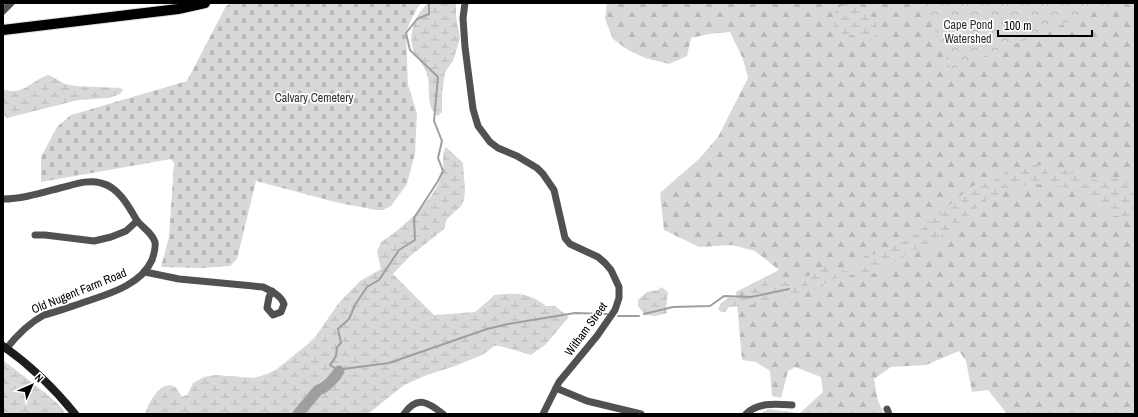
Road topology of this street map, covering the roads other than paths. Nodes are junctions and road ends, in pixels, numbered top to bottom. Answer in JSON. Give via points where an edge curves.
{"nodes":[{"id":1,"x":11,"y":3,"type":"edge"},
{"id":2,"x":205,"y":3,"type":"edge"},
{"id":3,"x":465,"y":3,"type":"edge"},
{"id":4,"x":3,"y":11,"type":"edge"},
{"id":5,"x":3,"y":30,"type":"edge"},
{"id":6,"x":3,"y":199,"type":"edge"},
{"id":7,"x":137,"y":221,"type":"junction"},
{"id":8,"x":35,"y":235,"type":"dead end"},
{"id":9,"x":145,"y":272,"type":"junction"},
{"id":10,"x":272,"y":291,"type":"dead end"},
{"id":11,"x":5,"y":347,"type":"edge"},
{"id":12,"x":556,"y":388,"type":"junction"},
{"id":13,"x":792,"y":405,"type":"dead end"},
{"id":14,"x":75,"y":414,"type":"edge"},
{"id":15,"x":404,"y":414,"type":"edge"},
{"id":16,"x":443,"y":414,"type":"edge"},
{"id":17,"x":543,"y":414,"type":"edge"},
{"id":18,"x":641,"y":414,"type":"edge"},
{"id":19,"x":746,"y":414,"type":"edge"}],
"edges":[{"from":1,"to":4,"type":"street"},
{"from":2,"to":5,"type":"main road","via":[[178,9]]},
{"from":3,"to":12,"type":"street","name":"Witham Street","via":[[465,47],[473,109],[478,126],[498,148],[517,156],[543,174],[554,190],[565,238],[570,244],[606,263],[619,287],[615,310]]},
{"from":6,"to":7,"type":"street","name":"Old Nugent Farm Road","via":[[97,182],[110,186],[125,201]]},
{"from":7,"to":8,"type":"street","via":[[126,231],[94,241],[45,234]]},
{"from":7,"to":9,"type":"street","name":"Old Nugent Farm Road","via":[[151,236],[155,246],[155,253]]},
{"from":9,"to":10,"type":"street","name":"Old Nugent Farm Road","via":[[179,279],[258,286]]},
{"from":9,"to":11,"type":"street","name":"Old Nugent Farm Road","via":[[110,293],[36,319]]},
{"from":11,"to":14,"type":"main road","via":[[28,365]]},
{"from":12,"to":17,"type":"street","name":"Witham Street"},
{"from":12,"to":18,"type":"street","via":[[587,401]]},
{"from":13,"to":19,"type":"street","via":[[762,405]]},
{"from":15,"to":16,"type":"street","via":[[413,404],[419,402],[426,403]]}]}
